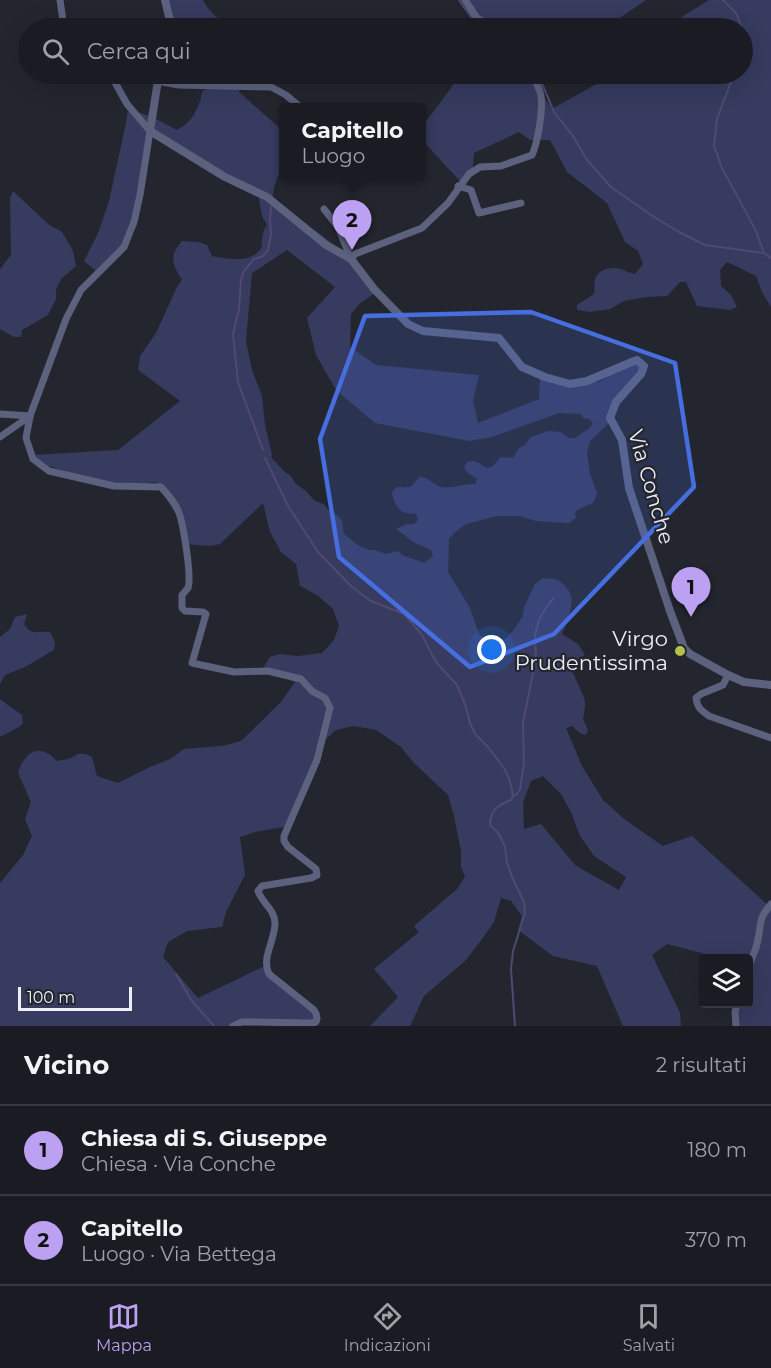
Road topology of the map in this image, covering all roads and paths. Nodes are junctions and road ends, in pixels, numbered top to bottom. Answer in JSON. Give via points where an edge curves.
{"nodes":[{"id":1,"x":60,"y":0,"type":"edge"},
{"id":2,"x":165,"y":0,"type":"edge"},
{"id":3,"x":465,"y":0,"type":"edge"},
{"id":4,"x":63,"y":18,"type":"edge"},
{"id":5,"x":168,"y":18,"type":"edge"},
{"id":6,"x":477,"y":18,"type":"edge"},
{"id":7,"x":116,"y":84,"type":"edge"},
{"id":8,"x":157,"y":84,"type":"edge"},
{"id":9,"x":176,"y":84,"type":"edge"},
{"id":10,"x":536,"y":84,"type":"edge"},
{"id":11,"x":295,"y":103,"type":"edge"},
{"id":12,"x":150,"y":131,"type":"junction"},
{"id":13,"x":459,"y":186,"type":"junction"},
{"id":14,"x":521,"y":203,"type":"dead end"},
{"id":15,"x":324,"y":209,"type":"dead end"},
{"id":16,"x":351,"y":259,"type":"junction"},
{"id":17,"x":0,"y":414,"type":"edge"},
{"id":18,"x":30,"y":416,"type":"junction"},
{"id":19,"x":0,"y":437,"type":"edge"},
{"id":20,"x":728,"y":675,"type":"junction"},
{"id":21,"x":771,"y":685,"type":"edge"},
{"id":22,"x":771,"y":738,"type":"edge"},
{"id":23,"x":771,"y":904,"type":"edge"},
{"id":24,"x":753,"y":954,"type":"edge"},
{"id":25,"x":736,"y":1008,"type":"edge"},
{"id":26,"x":233,"y":1026,"type":"edge"},
{"id":27,"x":736,"y":1026,"type":"edge"}],
"edges":[{"from":1,"to":4,"type":"street"},
{"from":2,"to":5,"type":"street"},
{"from":3,"to":6,"type":"street"},
{"from":7,"to":12,"type":"street"},
{"from":8,"to":12,"type":"street"},
{"from":9,"to":11,"type":"street","via":[[271,87]]},
{"from":10,"to":13,"type":"street","via":[[541,104],[537,145],[532,155],[501,166],[480,167]]},
{"from":12,"to":16,"type":"street","name":"Via Conche","via":[[225,177],[267,197],[326,245]]},
{"from":12,"to":18,"type":"street","via":[[134,222],[124,247],[81,290],[66,319]]},
{"from":13,"to":14,"type":"street","via":[[471,190],[479,213]]},
{"from":13,"to":16,"type":"street","via":[[422,228],[354,254]]},
{"from":15,"to":16,"type":"street","via":[[338,227]]},
{"from":16,"to":20,"type":"street","name":"Via Conche","via":[[408,324],[423,331],[499,338],[522,367],[545,377],[570,384],[637,360],[644,366],[616,402],[610,418],[622,440],[629,488],[684,648]]},
{"from":17,"to":18,"type":"street"},
{"from":18,"to":19,"type":"street"},
{"from":18,"to":26,"type":"street","via":[[26,438],[33,459],[49,471],[114,486],[161,487],[176,506],[185,537],[188,571],[182,608],[206,614],[192,663],[234,672],[268,671],[301,679],[325,698],[330,708],[317,760],[284,836],[288,847],[316,869],[317,875],[262,886],[258,891],[275,923],[266,966],[269,974],[314,1010],[317,1019],[312,1023],[242,1022]]},
{"from":20,"to":21,"type":"street","name":"Via Conche","via":[[744,682]]},
{"from":20,"to":22,"type":"street","via":[[723,685],[696,698],[700,710]]},
{"from":23,"to":24,"type":"street","via":[[762,914]]},
{"from":25,"to":27,"type":"street"}]}
